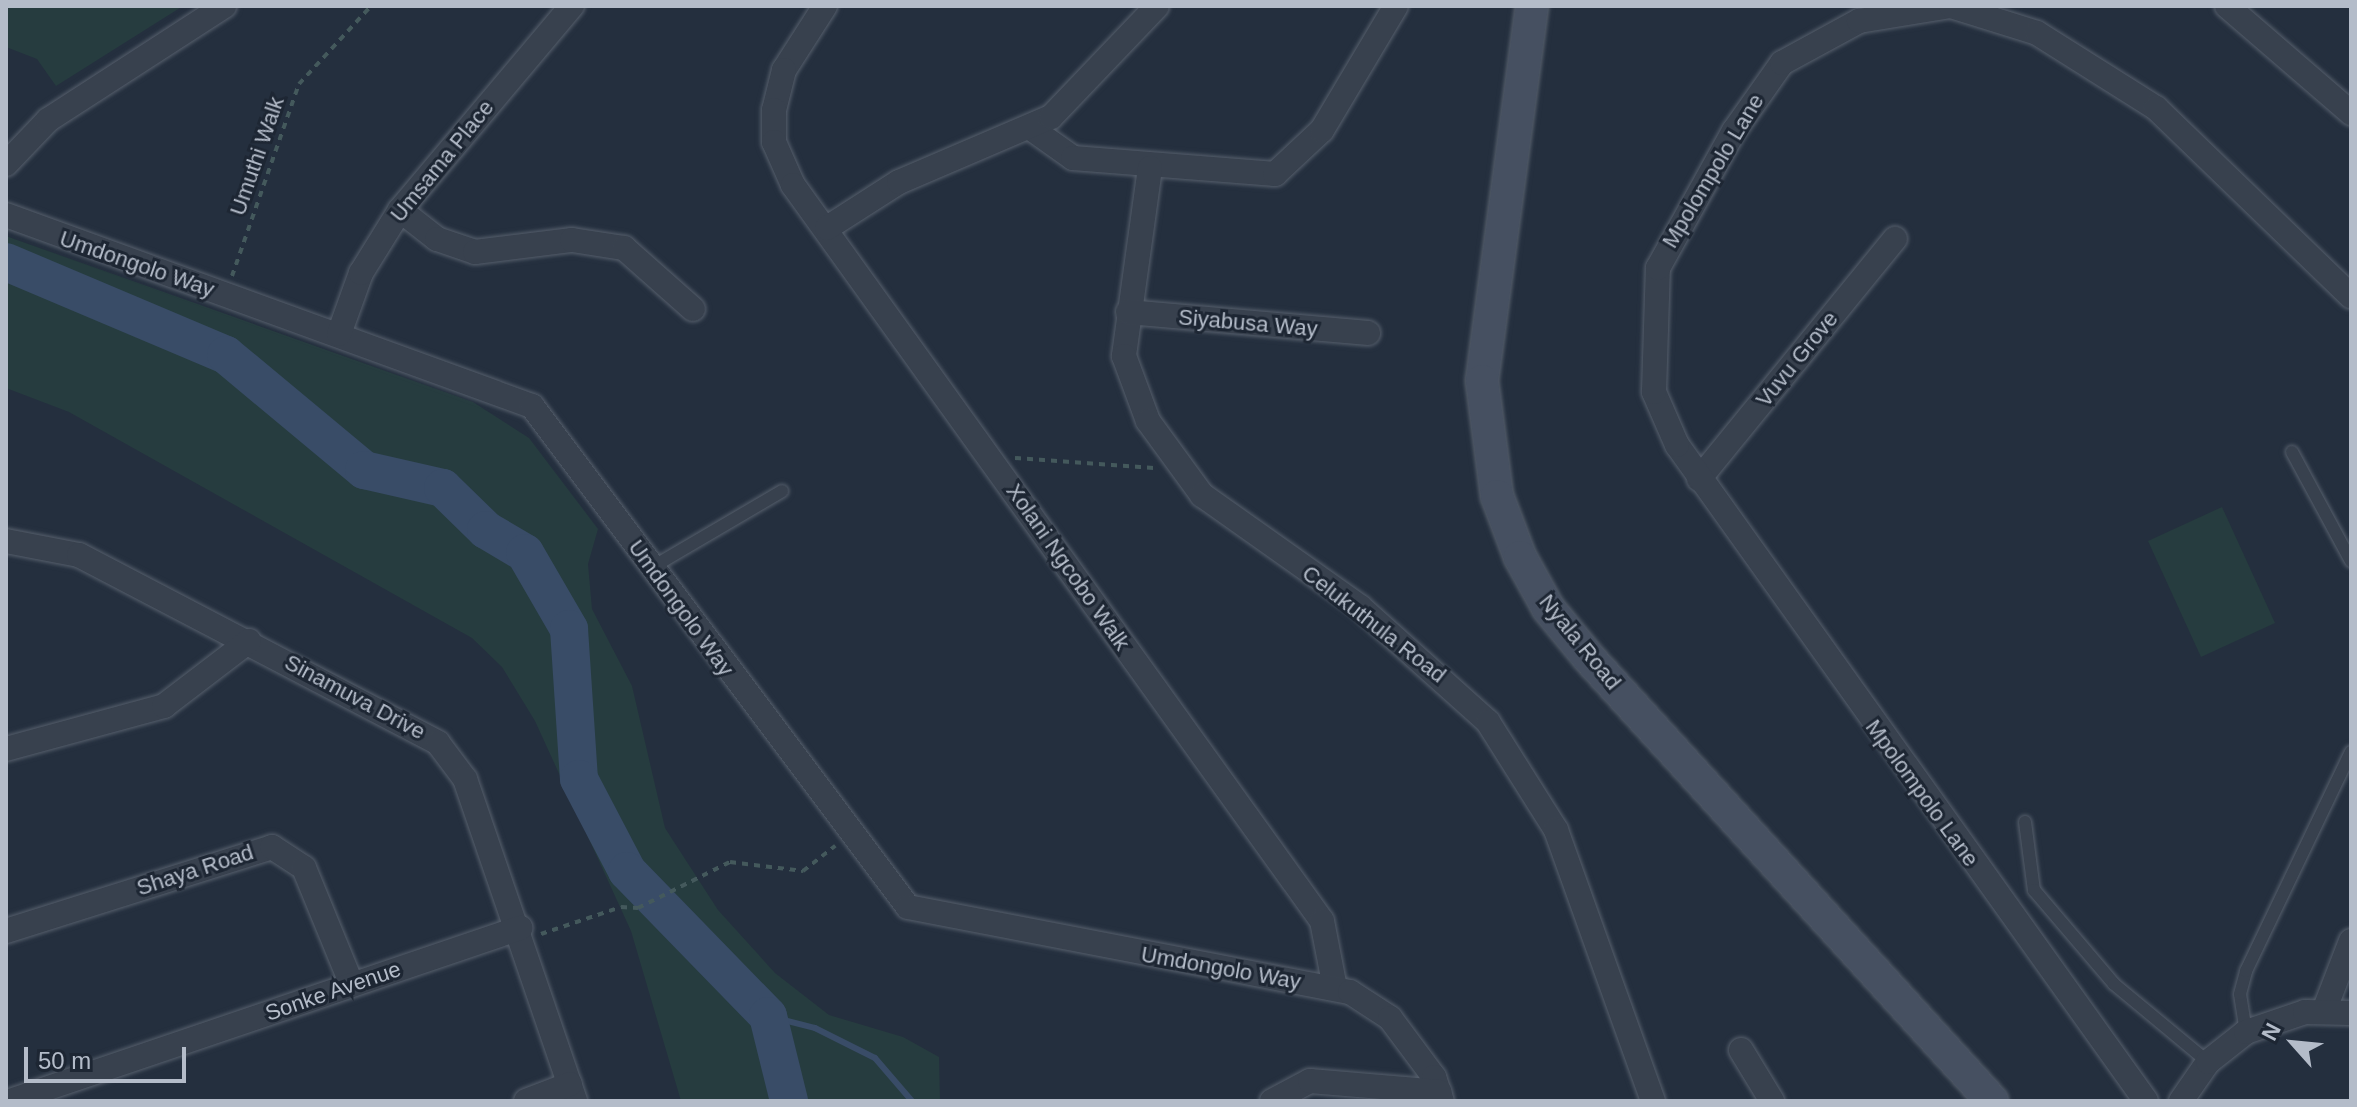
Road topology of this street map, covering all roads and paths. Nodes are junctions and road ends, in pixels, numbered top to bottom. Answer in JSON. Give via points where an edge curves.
{"nodes":[{"id":1,"x":224,"y":6,"type":"edge"},
{"id":2,"x":371,"y":6,"type":"edge"},
{"id":3,"x":572,"y":6,"type":"edge"},
{"id":4,"x":825,"y":6,"type":"edge"},
{"id":5,"x":1157,"y":6,"type":"edge"},
{"id":6,"x":1396,"y":6,"type":"edge"},
{"id":7,"x":1532,"y":6,"type":"edge"},
{"id":8,"x":2227,"y":6,"type":"edge"},
{"id":9,"x":2351,"y":113,"type":"edge"},
{"id":10,"x":1032,"y":129,"type":"junction"},
{"id":11,"x":6,"y":164,"type":"edge"},
{"id":12,"x":1150,"y":168,"type":"junction"},
{"id":13,"x":400,"y":210,"type":"junction"},
{"id":14,"x":6,"y":215,"type":"edge"},
{"id":15,"x":827,"y":228,"type":"junction"},
{"id":16,"x":1895,"y":239,"type":"dead end"},
{"id":17,"x":225,"y":293,"type":"junction"},
{"id":18,"x":2351,"y":296,"type":"edge"},
{"id":19,"x":693,"y":309,"type":"dead end"},
{"id":20,"x":1128,"y":312,"type":"junction"},
{"id":21,"x":1368,"y":333,"type":"dead end"},
{"id":22,"x":339,"y":334,"type":"junction"},
{"id":23,"x":2292,"y":452,"type":"dead end"},
{"id":24,"x":989,"y":456,"type":"junction"},
{"id":25,"x":1181,"y":470,"type":"junction"},
{"id":26,"x":1699,"y":479,"type":"junction"},
{"id":27,"x":782,"y":491,"type":"dead end"},
{"id":28,"x":6,"y":541,"type":"edge"},
{"id":29,"x":2351,"y":561,"type":"edge"},
{"id":30,"x":651,"y":568,"type":"junction"},
{"id":31,"x":249,"y":641,"type":"junction"},
{"id":32,"x":6,"y":749,"type":"edge"},
{"id":33,"x":2351,"y":752,"type":"edge"},
{"id":34,"x":2025,"y":822,"type":"dead end"},
{"id":35,"x":850,"y":835,"type":"junction"},
{"id":36,"x":6,"y":931,"type":"edge"},
{"id":37,"x":522,"y":934,"type":"junction"},
{"id":38,"x":2351,"y":941,"type":"edge"},
{"id":39,"x":352,"y":985,"type":"junction"},
{"id":40,"x":1335,"y":988,"type":"junction"},
{"id":41,"x":2324,"y":1011,"type":"junction"},
{"id":42,"x":2351,"y":1013,"type":"edge"},
{"id":43,"x":2246,"y":1032,"type":"junction"},
{"id":44,"x":1741,"y":1050,"type":"dead end"},
{"id":45,"x":2208,"y":1062,"type":"junction"},
{"id":46,"x":572,"y":1092,"type":"edge"},
{"id":47,"x":1441,"y":1096,"type":"edge"},
{"id":48,"x":10,"y":1101,"type":"edge"},
{"id":49,"x":526,"y":1101,"type":"edge"},
{"id":50,"x":1272,"y":1101,"type":"edge"},
{"id":51,"x":1653,"y":1101,"type":"edge"},
{"id":52,"x":1772,"y":1101,"type":"edge"},
{"id":53,"x":1992,"y":1101,"type":"edge"},
{"id":54,"x":2146,"y":1101,"type":"edge"},
{"id":55,"x":2181,"y":1101,"type":"edge"}],
"edges":[{"from":1,"to":11,"type":"street","via":[[48,120]]},
{"from":2,"to":17,"type":"path","name":"Umuthi Walk","via":[[299,84]]},
{"from":3,"to":13,"type":"street","name":"Umsama Place"},
{"from":4,"to":15,"type":"street","name":"Xolani Ngcobo Walk","via":[[784,70],[774,142],[793,185]]},
{"from":5,"to":10,"type":"street"},
{"from":6,"to":12,"type":"street","via":[[1322,130],[1275,174]]},
{"from":7,"to":53,"type":"street","name":"Nyala Road","via":[[1482,381],[1494,481],[1520,557],[1548,608],[1589,658]]},
{"from":8,"to":9,"type":"street"},
{"from":10,"to":12,"type":"street","via":[[1058,154]]},
{"from":10,"to":15,"type":"street","via":[[899,182]]},
{"from":12,"to":20,"type":"street","name":"Celukuthula Road"},
{"from":13,"to":19,"type":"street","via":[[437,239],[475,252],[572,240],[624,248]]},
{"from":13,"to":22,"type":"street","name":"Umsama Place","via":[[361,273]]},
{"from":14,"to":17,"type":"street","name":"Umdongolo Way"},
{"from":15,"to":24,"type":"street","name":"Xolani Ngcobo Walk"},
{"from":16,"to":26,"type":"street","name":"Vuvu Grove"},
{"from":17,"to":22,"type":"street","name":"Umdongolo Way"},
{"from":18,"to":26,"type":"street","name":"Mpolompolo Lane","via":[[2156,108],[2073,53],[1989,13],[1951,6],[1859,21],[1782,63],[1734,131],[1658,268],[1654,392]]},
{"from":20,"to":21,"type":"street","name":"Siyabusa Way"},
{"from":20,"to":25,"type":"street","name":"Celukuthula Road","via":[[1124,356],[1132,392]]},
{"from":22,"to":30,"type":"street","name":"Umdongolo Way","via":[[532,406]]},
{"from":23,"to":29,"type":"lane"},
{"from":24,"to":25,"type":"path"},
{"from":24,"to":40,"type":"street","name":"Xolani Ngcobo Walk","via":[[1322,921]]},
{"from":25,"to":51,"type":"street","name":"Celukuthula Road","via":[[1217,508],[1360,607],[1488,722],[1556,830]]},
{"from":26,"to":54,"type":"street","name":"Mpolompolo Lane"},
{"from":27,"to":30,"type":"lane"},
{"from":28,"to":31,"type":"street","name":"Sinamuva Drive","via":[[79,555]]},
{"from":30,"to":35,"type":"street","name":"Umdongolo Way"},
{"from":31,"to":32,"type":"street","via":[[164,706]]},
{"from":31,"to":37,"type":"street","name":"Sinamuva Drive","via":[[438,743],[465,779]]},
{"from":33,"to":43,"type":"lane","via":[[2246,971],[2240,994]]},
{"from":34,"to":45,"type":"lane","via":[[2034,890],[2114,984]]},
{"from":35,"to":37,"type":"path","via":[[803,871],[730,862],[689,889],[638,908],[621,907]]},
{"from":35,"to":40,"type":"street","name":"Umdongolo Way","via":[[895,895],[920,914]]},
{"from":36,"to":39,"type":"street","name":"Shaya Road","via":[[272,847],[304,868]]},
{"from":37,"to":39,"type":"street","name":"Sonke Avenue"},
{"from":37,"to":46,"type":"street","name":"Sinamuva Drive"},
{"from":38,"to":41,"type":"street"},
{"from":39,"to":48,"type":"street","name":"Sonke Avenue"},
{"from":40,"to":47,"type":"street","via":[[1390,1018]]},
{"from":41,"to":42,"type":"street"},
{"from":41,"to":43,"type":"street"},
{"from":43,"to":45,"type":"street"},
{"from":44,"to":52,"type":"street"},
{"from":45,"to":55,"type":"street"},
{"from":46,"to":49,"type":"street"},
{"from":47,"to":50,"type":"street","via":[[1310,1081]]}]}
